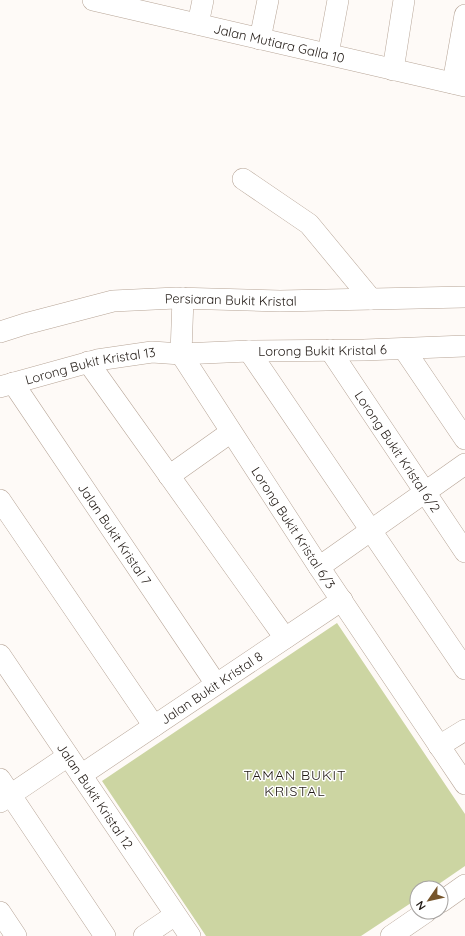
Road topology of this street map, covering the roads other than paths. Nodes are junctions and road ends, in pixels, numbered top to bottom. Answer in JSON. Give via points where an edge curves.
{"nodes":[{"id":1,"x":93,"y":0,"type":"edge"},
{"id":2,"x":203,"y":0,"type":"edge"},
{"id":3,"x":268,"y":0,"type":"edge"},
{"id":4,"x":338,"y":0,"type":"edge"},
{"id":5,"x":404,"y":0,"type":"edge"},
{"id":6,"x":136,"y":5,"type":"edge"},
{"id":7,"x":465,"y":15,"type":"edge"},
{"id":8,"x":198,"y":24,"type":"junction"},
{"id":9,"x":260,"y":39,"type":"junction"},
{"id":10,"x":328,"y":54,"type":"junction"},
{"id":11,"x":393,"y":70,"type":"junction"},
{"id":12,"x":459,"y":85,"type":"edge"},
{"id":13,"x":243,"y":179,"type":"dead end"},
{"id":14,"x":465,"y":296,"type":"edge"},
{"id":15,"x":183,"y":298,"type":"junction"},
{"id":16,"x":371,"y":299,"type":"junction"},
{"id":17,"x":0,"y":332,"type":"edge"},
{"id":18,"x":465,"y":346,"type":"edge"},
{"id":19,"x":404,"y":348,"type":"junction"},
{"id":20,"x":330,"y":350,"type":"junction"},
{"id":21,"x":249,"y":351,"type":"junction"},
{"id":22,"x":181,"y":354,"type":"junction"},
{"id":23,"x":88,"y":362,"type":"junction"},
{"id":24,"x":7,"y":385,"type":"edge"},
{"id":25,"x":232,"y":432,"type":"junction"},
{"id":26,"x":465,"y":439,"type":"edge"},
{"id":27,"x":465,"y":464,"type":"edge"},
{"id":28,"x":169,"y":476,"type":"junction"},
{"id":29,"x":426,"y":492,"type":"junction"},
{"id":30,"x":0,"y":500,"type":"edge"},
{"id":31,"x":370,"y":531,"type":"junction"},
{"id":32,"x":465,"y":552,"type":"edge"},
{"id":33,"x":319,"y":567,"type":"junction"},
{"id":34,"x":342,"y":600,"type":"junction"},
{"id":35,"x":285,"y":638,"type":"junction"},
{"id":36,"x":0,"y":655,"type":"edge"},
{"id":37,"x":465,"y":669,"type":"edge"},
{"id":38,"x":216,"y":684,"type":"junction"},
{"id":39,"x":154,"y":726,"type":"junction"},
{"id":40,"x":465,"y":730,"type":"edge"},
{"id":41,"x":439,"y":746,"type":"junction"},
{"id":42,"x":68,"y":756,"type":"junction"},
{"id":43,"x":459,"y":762,"type":"edge"},
{"id":44,"x":81,"y":775,"type":"junction"},
{"id":45,"x":465,"y":784,"type":"edge"},
{"id":46,"x":4,"y":792,"type":"edge"},
{"id":47,"x":0,"y":912,"type":"edge"},
{"id":48,"x":175,"y":914,"type":"junction"},
{"id":49,"x":414,"y":920,"type":"edge"},
{"id":50,"x":16,"y":936,"type":"edge"},
{"id":51,"x":106,"y":936,"type":"edge"},
{"id":52,"x":144,"y":936,"type":"edge"},
{"id":53,"x":190,"y":936,"type":"edge"},
{"id":54,"x":391,"y":936,"type":"edge"}],
"edges":[{"from":1,"to":6,"type":"street","name":"Jalan Mutiara Galla 10"},
{"from":2,"to":8,"type":"street"},
{"from":3,"to":9,"type":"street"},
{"from":4,"to":10,"type":"street"},
{"from":5,"to":11,"type":"street"},
{"from":6,"to":8,"type":"street","name":"Jalan Mutiara Galla 10"},
{"from":7,"to":12,"type":"street"},
{"from":8,"to":9,"type":"street","name":"Jalan Mutiara Galla 10"},
{"from":9,"to":10,"type":"street","name":"Jalan Mutiara Galla 10"},
{"from":10,"to":11,"type":"street","name":"Jalan Mutiara Galla 10"},
{"from":11,"to":12,"type":"street","name":"Jalan Mutiara Galla 10"},
{"from":13,"to":16,"type":"street","via":[[309,224]]},
{"from":14,"to":16,"type":"street","name":"Persiaran Bukit Kristal"},
{"from":15,"to":16,"type":"street","name":"Persiaran Bukit Kristal","via":[[280,301]]},
{"from":15,"to":17,"type":"street","name":"Persiaran Bukit Kristal","via":[[114,302]]},
{"from":15,"to":22,"type":"street"},
{"from":18,"to":19,"type":"street","name":"Lorong Bukit Kristal 6"},
{"from":19,"to":20,"type":"street","name":"Lorong Bukit Kristal 6"},
{"from":19,"to":26,"type":"street"},
{"from":20,"to":21,"type":"street","name":"Lorong Bukit Kristal 6"},
{"from":20,"to":29,"type":"street","name":"Lorong Bukit Kristal 6/2"},
{"from":21,"to":22,"type":"street","name":"Lorong Bukit Kristal 6"},
{"from":21,"to":31,"type":"street"},
{"from":22,"to":23,"type":"street","name":"Lorong Bukit Kristal 13","via":[[152,352]]},
{"from":22,"to":25,"type":"street","name":"Lorong Bukit Kristal 6/3"},
{"from":23,"to":24,"type":"street","name":"Lorong Bukit Kristal 13"},
{"from":23,"to":28,"type":"street"},
{"from":24,"to":38,"type":"street","name":"Jalan Bukit Kristal 7"},
{"from":25,"to":28,"type":"street"},
{"from":25,"to":33,"type":"street","name":"Lorong Bukit Kristal 6/3"},
{"from":27,"to":29,"type":"street"},
{"from":28,"to":35,"type":"street"},
{"from":29,"to":31,"type":"street"},
{"from":29,"to":32,"type":"street","name":"Lorong Bukit Kristal 6/2"},
{"from":30,"to":39,"type":"street"},
{"from":31,"to":33,"type":"street"},
{"from":31,"to":37,"type":"street"},
{"from":33,"to":34,"type":"street","name":"Lorong Bukit Kristal 6/3"},
{"from":34,"to":35,"type":"street","name":"Jalan Bukit Kristal 8"},
{"from":34,"to":41,"type":"street","name":"Lorong Bukit Kristal 6/3"},
{"from":35,"to":38,"type":"street","name":"Jalan Bukit Kristal 8"},
{"from":36,"to":42,"type":"street","name":"Jalan Bukit Kristal 12"},
{"from":38,"to":39,"type":"street","name":"Jalan Bukit Kristal 8"},
{"from":39,"to":44,"type":"street","name":"Jalan Bukit Kristal 8"},
{"from":40,"to":41,"type":"street"},
{"from":41,"to":43,"type":"street","name":"Lorong Bukit Kristal 6/3"},
{"from":42,"to":44,"type":"street","name":"Jalan Bukit Kristal 12"},
{"from":42,"to":46,"type":"street"},
{"from":43,"to":45,"type":"street","name":"Lorong Bukit Kristal 6/3"},
{"from":44,"to":48,"type":"street","name":"Jalan Bukit Kristal 12"},
{"from":46,"to":51,"type":"street"},
{"from":47,"to":50,"type":"street"},
{"from":48,"to":52,"type":"street"},
{"from":48,"to":53,"type":"street","name":"Jalan Bukit Kristal 12"},
{"from":49,"to":54,"type":"street"}]}
